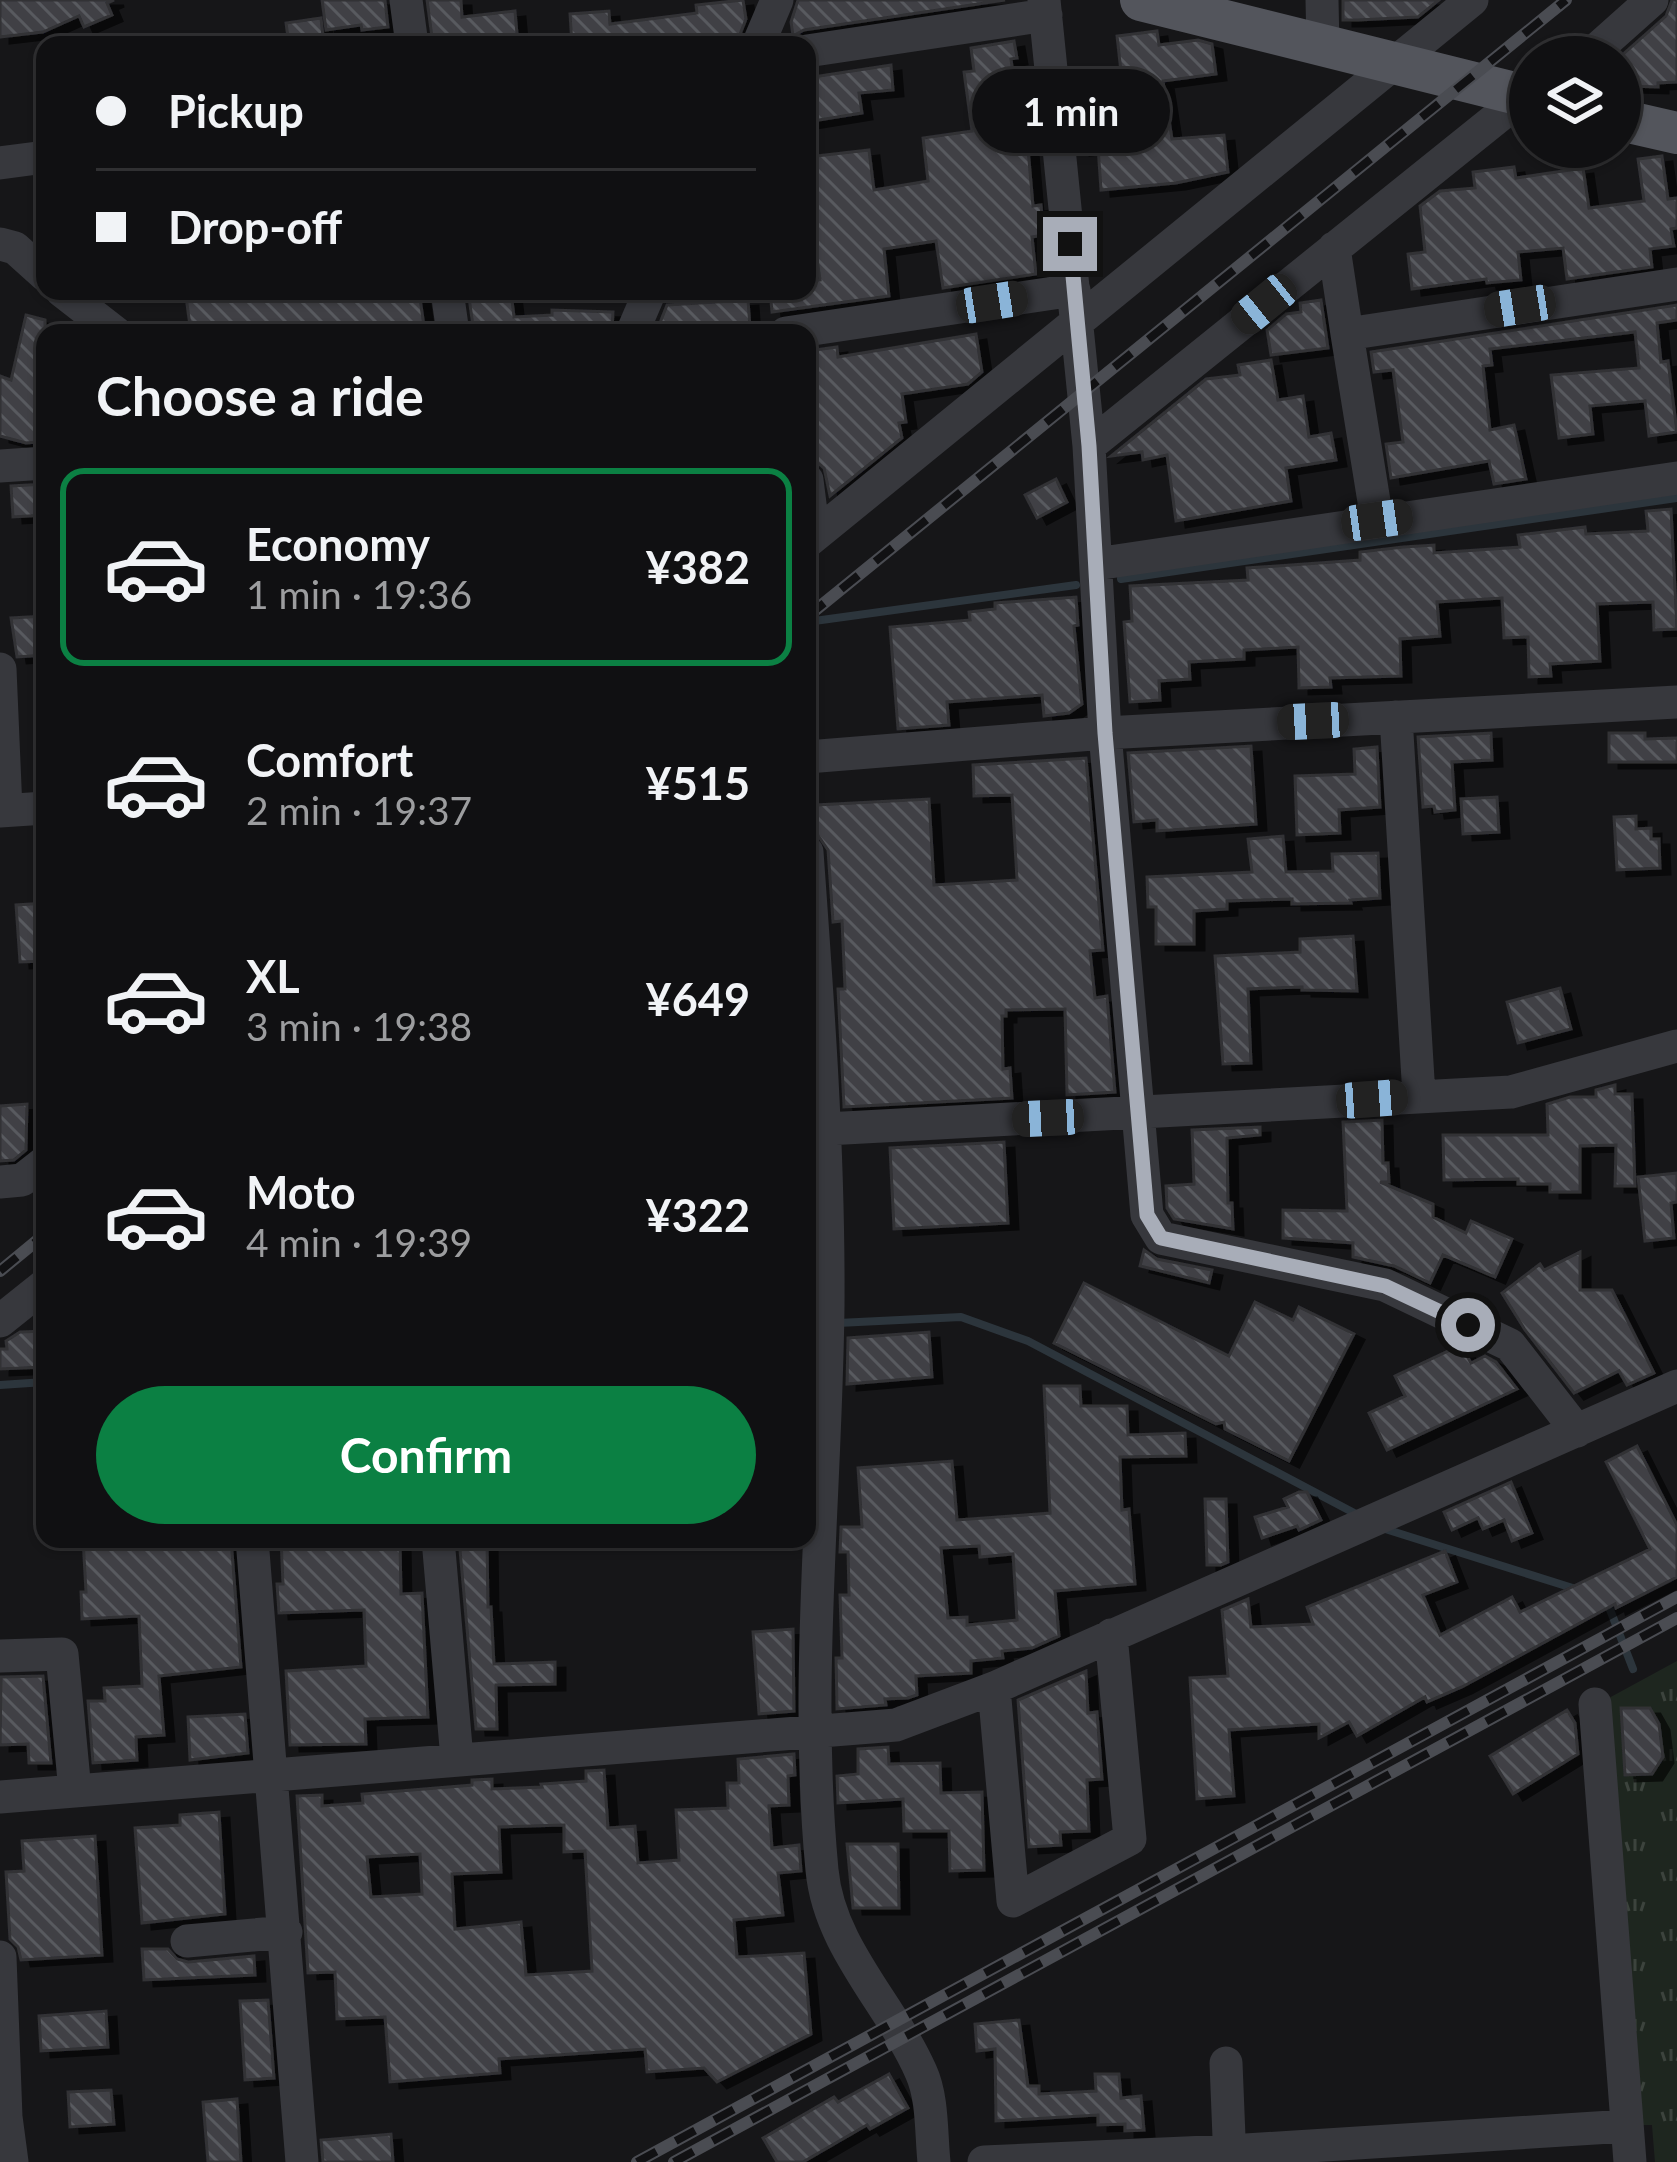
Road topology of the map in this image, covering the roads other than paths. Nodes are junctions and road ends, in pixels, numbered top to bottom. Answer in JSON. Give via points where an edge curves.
{"nodes":[{"id":1,"x":406,"y":0,"type":"edge"},
{"id":2,"x":777,"y":0,"type":"edge"},
{"id":3,"x":1141,"y":0,"type":"edge"},
{"id":4,"x":1322,"y":0,"type":"edge"},
{"id":5,"x":1472,"y":0,"type":"edge"},
{"id":6,"x":1652,"y":0,"type":"edge"},
{"id":7,"x":1045,"y":8,"type":"edge"},
{"id":8,"x":1251,"y":14,"type":"edge"},
{"id":9,"x":411,"y":36,"type":"edge"},
{"id":10,"x":762,"y":36,"type":"edge"},
{"id":11,"x":1612,"y":36,"type":"edge"},
{"id":12,"x":1323,"y":46,"type":"junction"},
{"id":13,"x":816,"y":49,"type":"edge"},
{"id":14,"x":1394,"y":63,"type":"junction"},
{"id":15,"x":1509,"y":92,"type":"edge"},
{"id":16,"x":1509,"y":111,"type":"edge"},
{"id":17,"x":1641,"y":125,"type":"edge"},
{"id":18,"x":1677,"y":133,"type":"edge"},
{"id":19,"x":36,"y":158,"type":"edge"},
{"id":20,"x":0,"y":163,"type":"edge"},
{"id":21,"x":0,"y":244,"type":"edge"},
{"id":22,"x":1334,"y":248,"type":"junction"},
{"id":23,"x":36,"y":267,"type":"edge"},
{"id":24,"x":1677,"y":284,"type":"edge"},
{"id":25,"x":74,"y":300,"type":"edge"},
{"id":26,"x":1076,"y":307,"type":"junction"},
{"id":27,"x":104,"y":324,"type":"edge"},
{"id":28,"x":816,"y":330,"type":"edge"},
{"id":29,"x":1348,"y":334,"type":"junction"},
{"id":30,"x":1089,"y":446,"type":"junction"},
{"id":31,"x":36,"y":464,"type":"edge"},
{"id":32,"x":0,"y":466,"type":"edge"},
{"id":33,"x":1677,"y":478,"type":"edge"},
{"id":34,"x":1377,"y":520,"type":"junction"},
{"id":35,"x":816,"y":535,"type":"edge"},
{"id":36,"x":1096,"y":564,"type":"junction"},
{"id":37,"x":0,"y":669,"type":"edge"},
{"id":38,"x":1677,"y":702,"type":"edge"},
{"id":39,"x":1396,"y":716,"type":"junction"},
{"id":40,"x":1105,"y":733,"type":"junction"},
{"id":41,"x":816,"y":756,"type":"edge"},
{"id":42,"x":36,"y":808,"type":"edge"},
{"id":43,"x":3,"y":810,"type":"edge"},
{"id":44,"x":816,"y":984,"type":"edge"},
{"id":45,"x":1677,"y":1046,"type":"edge"},
{"id":46,"x":1419,"y":1096,"type":"junction"},
{"id":47,"x":1137,"y":1113,"type":"junction"},
{"id":48,"x":826,"y":1130,"type":"junction"},
{"id":49,"x":36,"y":1292,"type":"edge"},
{"id":50,"x":820,"y":1320,"type":"edge"},
{"id":51,"x":0,"y":1321,"type":"edge"},
{"id":52,"x":1677,"y":1386,"type":"edge"},
{"id":53,"x":1577,"y":1431,"type":"junction"},
{"id":54,"x":253,"y":1548,"type":"edge"},
{"id":55,"x":438,"y":1548,"type":"edge"},
{"id":56,"x":1111,"y":1635,"type":"junction"},
{"id":57,"x":0,"y":1656,"type":"edge"},
{"id":58,"x":994,"y":1688,"type":"junction"},
{"id":59,"x":1595,"y":1704,"type":"dead end"},
{"id":60,"x":813,"y":1731,"type":"junction"},
{"id":61,"x":457,"y":1759,"type":"junction"},
{"id":62,"x":270,"y":1774,"type":"junction"},
{"id":63,"x":75,"y":1790,"type":"junction"},
{"id":64,"x":0,"y":1797,"type":"edge"},
{"id":65,"x":286,"y":1932,"type":"junction"},
{"id":66,"x":187,"y":1941,"type":"dead end"},
{"id":67,"x":0,"y":1957,"type":"edge"},
{"id":68,"x":1226,"y":2062,"type":"dead end"},
{"id":69,"x":1627,"y":2126,"type":"junction"},
{"id":70,"x":1230,"y":2157,"type":"edge"},
{"id":71,"x":12,"y":2162,"type":"edge"},
{"id":72,"x":302,"y":2162,"type":"edge"},
{"id":73,"x":934,"y":2162,"type":"edge"},
{"id":74,"x":985,"y":2162,"type":"edge"},
{"id":75,"x":1630,"y":2162,"type":"edge"}],
"edges":[{"from":1,"to":9,"type":"street"},
{"from":2,"to":10,"type":"street"},
{"from":3,"to":8,"type":"main road"},
{"from":4,"to":12,"type":"street"},
{"from":5,"to":14,"type":"street"},
{"from":6,"to":11,"type":"street"},
{"from":7,"to":13,"type":"street"},
{"from":7,"to":26,"type":"street"},
{"from":8,"to":12,"type":"main road"},
{"from":12,"to":14,"type":"main road"},
{"from":14,"to":15,"type":"main road"},
{"from":14,"to":26,"type":"street"},
{"from":16,"to":22,"type":"street"},
{"from":17,"to":18,"type":"main road"},
{"from":19,"to":20,"type":"street"},
{"from":21,"to":23,"type":"street"},
{"from":22,"to":29,"type":"street"},
{"from":22,"to":30,"type":"street"},
{"from":24,"to":29,"type":"street"},
{"from":25,"to":27,"type":"street"},
{"from":26,"to":28,"type":"street"},
{"from":26,"to":30,"type":"street"},
{"from":26,"to":35,"type":"street"},
{"from":29,"to":34,"type":"street"},
{"from":30,"to":36,"type":"street"},
{"from":31,"to":32,"type":"street"},
{"from":33,"to":34,"type":"street"},
{"from":34,"to":36,"type":"street"},
{"from":36,"to":40,"type":"street"},
{"from":37,"to":43,"type":"street"},
{"from":38,"to":39,"type":"street"},
{"from":39,"to":40,"type":"street"},
{"from":39,"to":46,"type":"street"},
{"from":40,"to":41,"type":"street"},
{"from":40,"to":47,"type":"street"},
{"from":42,"to":43,"type":"street"},
{"from":44,"to":48,"type":"street"},
{"from":45,"to":46,"type":"street","via":[[1511,1092]]},
{"from":46,"to":47,"type":"street"},
{"from":47,"to":48,"type":"street"},
{"from":47,"to":53,"type":"street","via":[[1147,1215],[1161,1238],[1385,1286],[1510,1345]]},
{"from":48,"to":50,"type":"street"},
{"from":49,"to":51,"type":"street"},
{"from":50,"to":60,"type":"street"},
{"from":52,"to":53,"type":"street"},
{"from":53,"to":56,"type":"street"},
{"from":54,"to":62,"type":"street"},
{"from":55,"to":61,"type":"street"},
{"from":56,"to":58,"type":"street"},
{"from":56,"to":58,"type":"street","via":[[1130,1839],[1013,1900]]},
{"from":57,"to":63,"type":"street","via":[[62,1654]]},
{"from":58,"to":60,"type":"street","via":[[896,1725]]},
{"from":59,"to":69,"type":"street"},
{"from":60,"to":61,"type":"street"},
{"from":60,"to":73,"type":"street","via":[[822,1876],[832,1913],[921,2072]]},
{"from":61,"to":62,"type":"street"},
{"from":62,"to":63,"type":"street"},
{"from":62,"to":65,"type":"street"},
{"from":63,"to":64,"type":"street"},
{"from":65,"to":66,"type":"street"},
{"from":65,"to":72,"type":"street"},
{"from":67,"to":71,"type":"street"},
{"from":68,"to":70,"type":"street"},
{"from":69,"to":70,"type":"street"},
{"from":69,"to":75,"type":"street"},
{"from":70,"to":74,"type":"street"}]}
